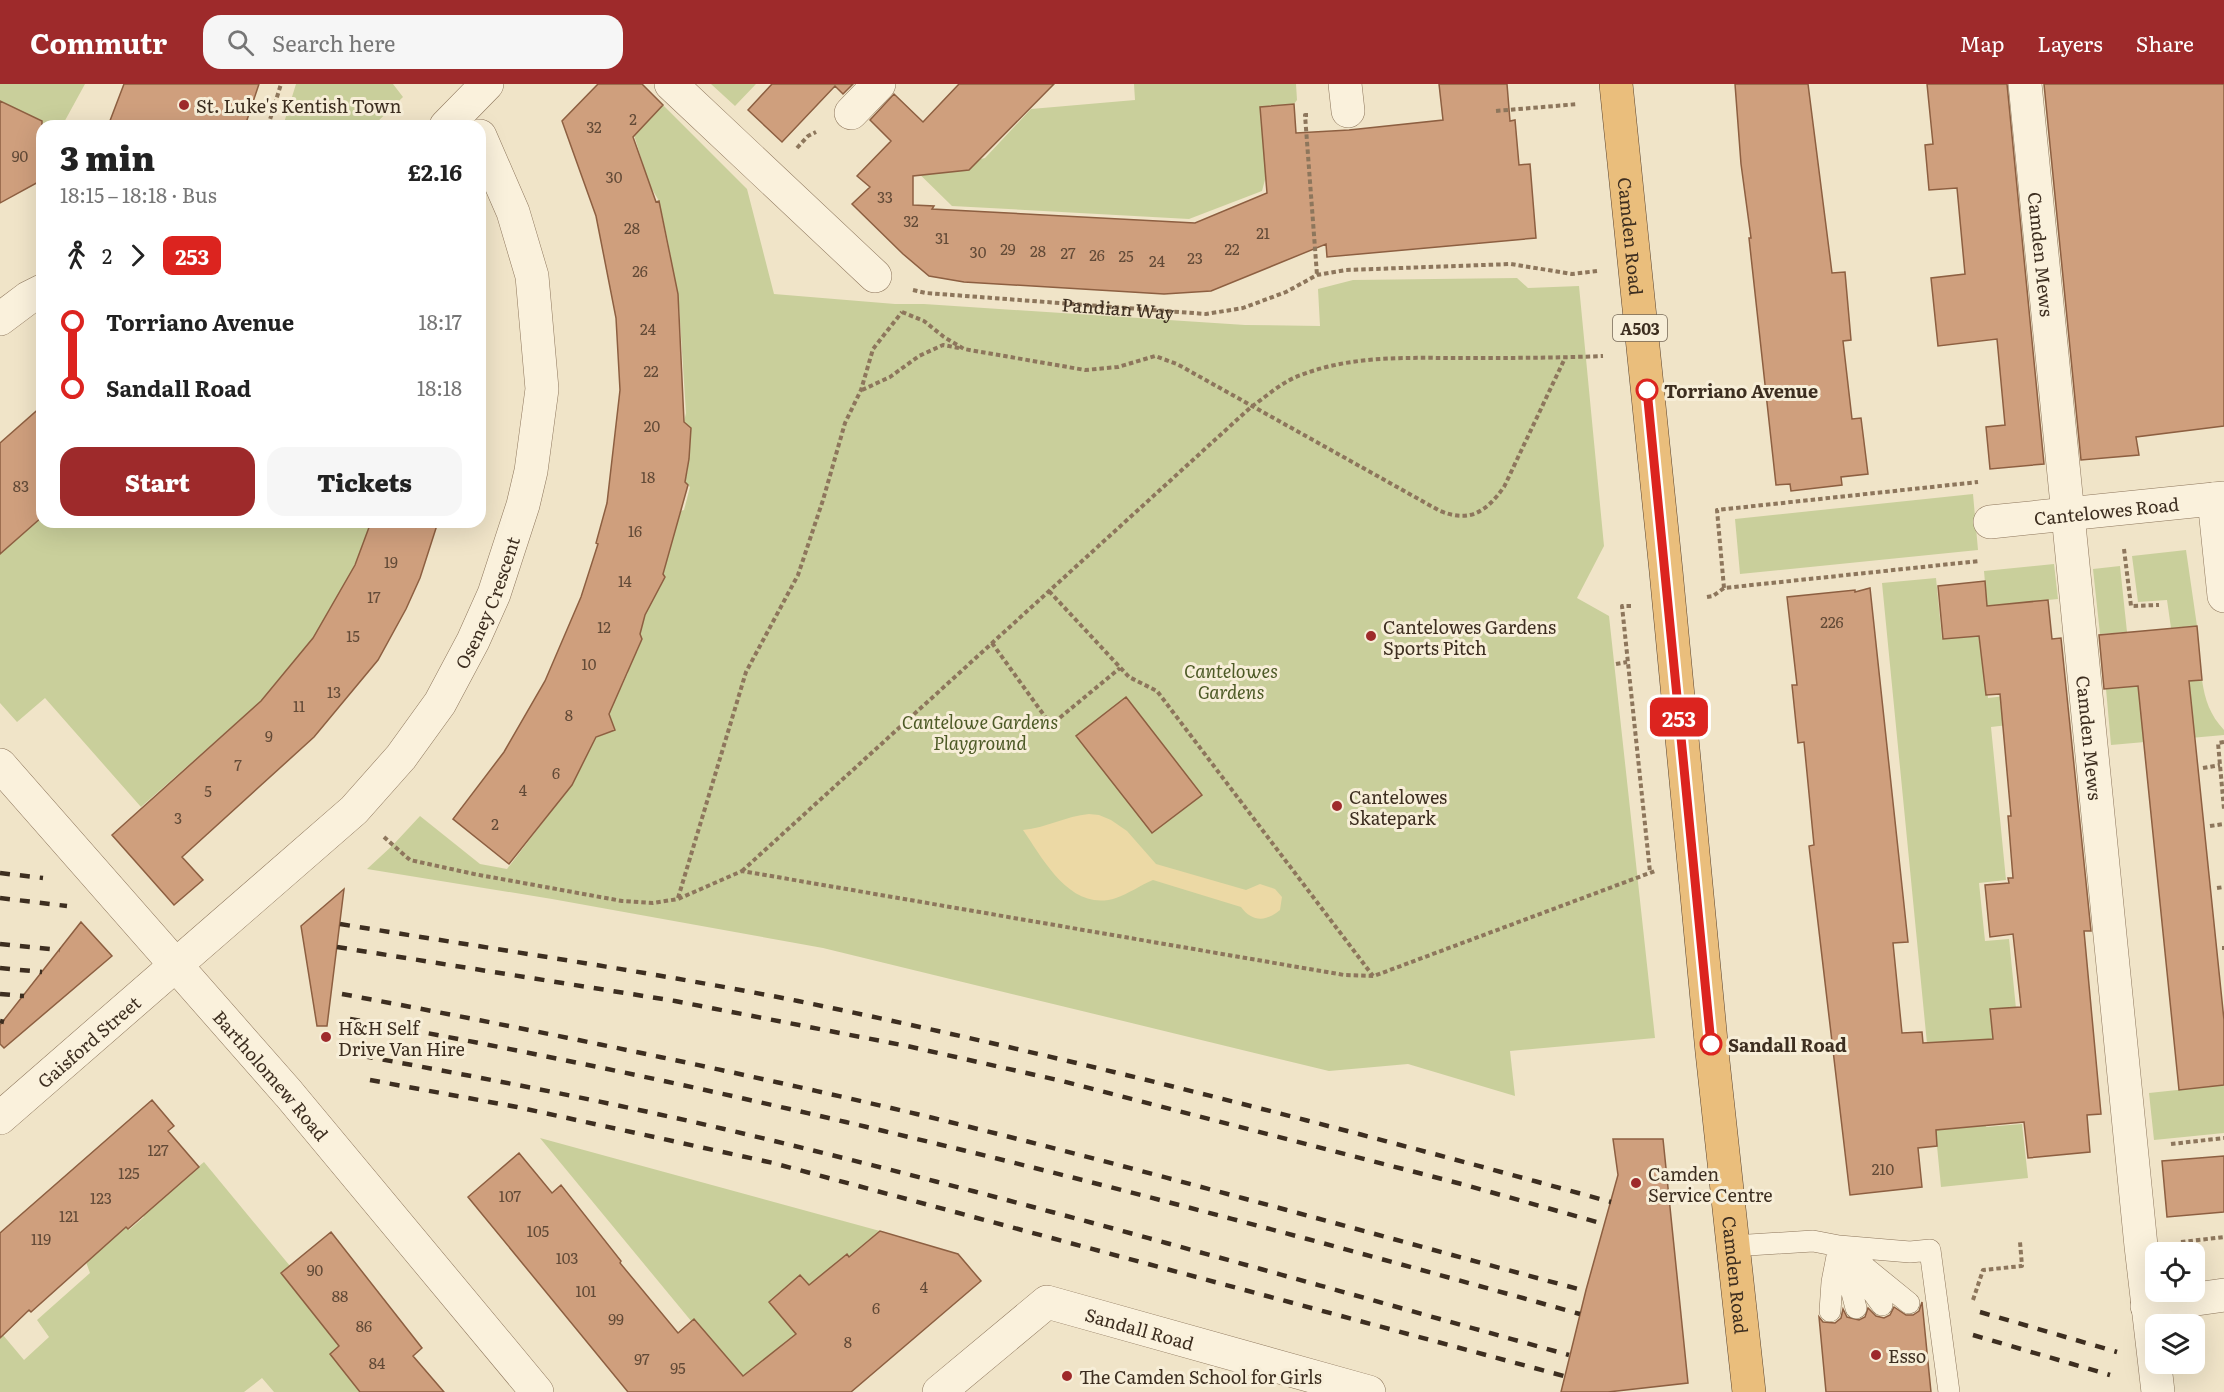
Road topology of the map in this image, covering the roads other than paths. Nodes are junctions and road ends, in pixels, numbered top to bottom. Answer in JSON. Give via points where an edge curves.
{"nodes":[{"id":1,"x":671,"y":84,"type":"edge"},
{"id":2,"x":879,"y":84,"type":"edge"},
{"id":3,"x":2025,"y":84,"type":"edge"},
{"id":4,"x":1616,"y":92,"type":"edge"},
{"id":5,"x":851,"y":112,"type":"road end"},
{"id":6,"x":486,"y":150,"type":"edge"},
{"id":7,"x":888,"y":282,"type":"road end"},
{"id":8,"x":36,"y":294,"type":"edge"},
{"id":9,"x":0,"y":319,"type":"edge"},
{"id":10,"x":2219,"y":498,"type":"edge"},
{"id":11,"x":2067,"y":514,"type":"junction"},
{"id":12,"x":1990,"y":522,"type":"dead end"},
{"id":13,"x":2224,"y":596,"type":"edge"},
{"id":14,"x":0,"y":765,"type":"edge"},
{"id":15,"x":177,"y":966,"type":"junction"},
{"id":16,"x":0,"y":1118,"type":"edge"},
{"id":17,"x":1733,"y":1245,"type":"junction"},
{"id":18,"x":1839,"y":1246,"type":"junction"},
{"id":19,"x":2224,"y":1295,"type":"edge"},
{"id":20,"x":1909,"y":1303,"type":"dead end"},
{"id":21,"x":1882,"y":1305,"type":"dead end"},
{"id":22,"x":2147,"y":1306,"type":"junction"},
{"id":23,"x":1856,"y":1308,"type":"dead end"},
{"id":24,"x":1830,"y":1311,"type":"dead end"},
{"id":25,"x":537,"y":1392,"type":"edge"},
{"id":26,"x":939,"y":1392,"type":"edge"},
{"id":27,"x":1369,"y":1392,"type":"edge"},
{"id":28,"x":1749,"y":1392,"type":"edge"},
{"id":29,"x":1949,"y":1392,"type":"edge"},
{"id":30,"x":2158,"y":1392,"type":"edge"}],
"edges":[{"from":1,"to":7,"type":"street"},
{"from":2,"to":5,"type":"street"},
{"from":3,"to":11,"type":"street","name":"Camden Mews"},
{"from":4,"to":17,"type":"highway","name":"Camden Road","number":"A503"},
{"from":6,"to":15,"type":"street","name":"Oseney Crescent","via":[[513,212],[532,276],[542,389],[531,471],[494,594],[440,703],[401,757],[354,810]]},
{"from":8,"to":9,"type":"street"},
{"from":10,"to":11,"type":"street","name":"Cantelowes Road"},
{"from":10,"to":13,"type":"street"},
{"from":11,"to":12,"type":"street","name":"Cantelowes Road"},
{"from":11,"to":22,"type":"street","name":"Camden Mews"},
{"from":14,"to":15,"type":"street","name":"Bartholomew Road"},
{"from":15,"to":16,"type":"street","name":"Gaisford Street"},
{"from":15,"to":25,"type":"street","name":"Bartholomew Road"},
{"from":17,"to":18,"type":"lane","via":[[1813,1241]]},
{"from":17,"to":28,"type":"highway","name":"Camden Road","number":"A503"},
{"from":18,"to":20,"type":"lane"},
{"from":18,"to":21,"type":"lane"},
{"from":18,"to":23,"type":"lane"},
{"from":18,"to":24,"type":"lane"},
{"from":18,"to":29,"type":"lane","via":[[1930,1250]]},
{"from":19,"to":22,"type":"street"},
{"from":22,"to":30,"type":"street","name":"Camden Mews"},
{"from":26,"to":27,"type":"street","name":"Sandall Road","via":[[1047,1302]]}]}
